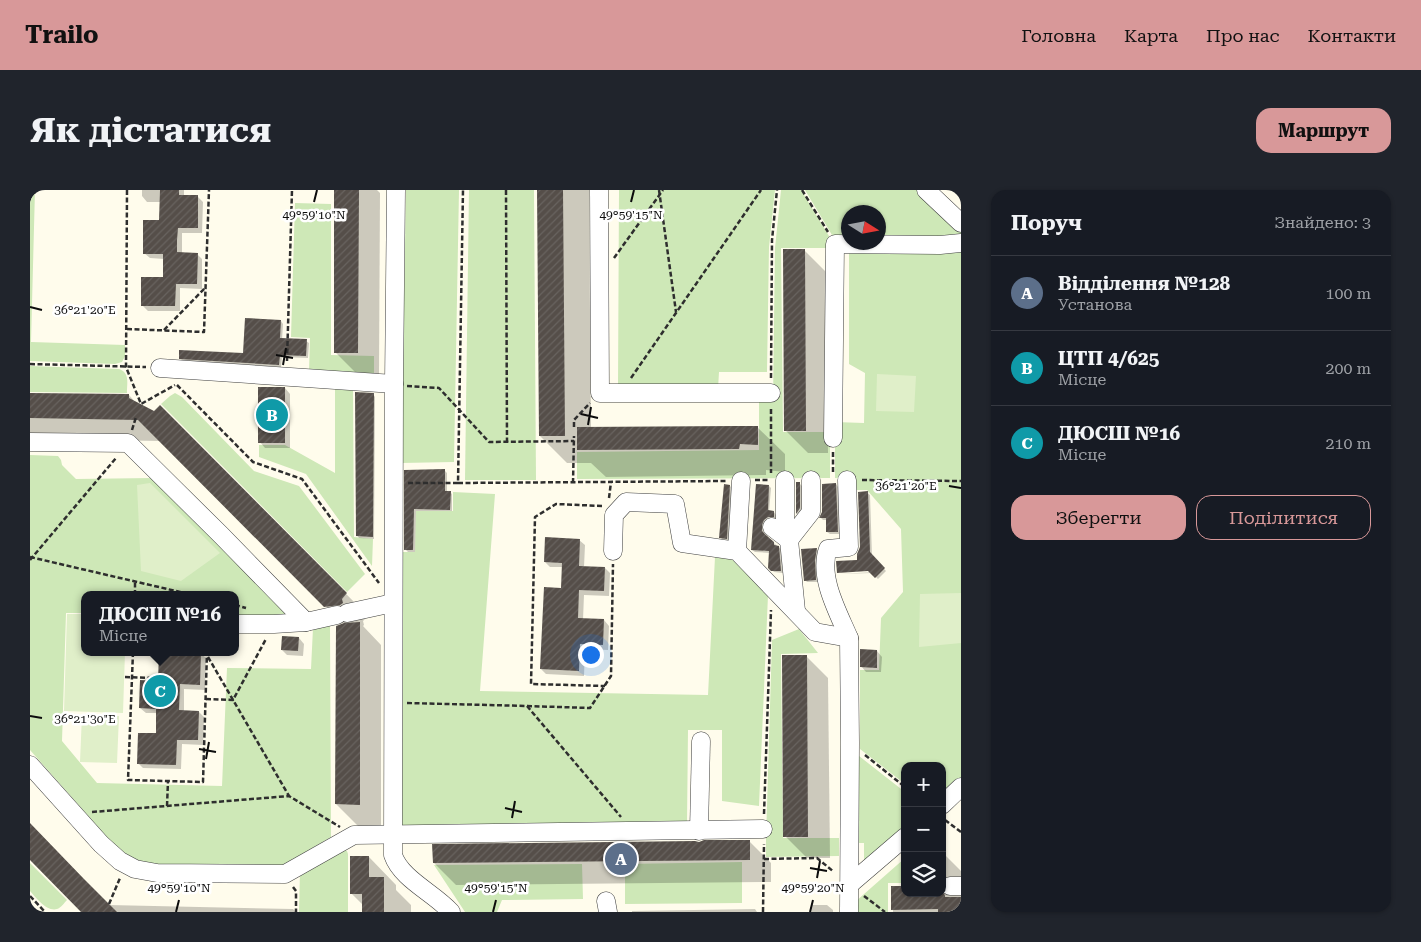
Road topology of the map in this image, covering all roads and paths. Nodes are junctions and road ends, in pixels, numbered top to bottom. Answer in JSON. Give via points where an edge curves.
{"nodes":[{"id":1,"x":127,"y":190,"type":"edge"},
{"id":2,"x":208,"y":190,"type":"edge"},
{"id":3,"x":292,"y":190,"type":"edge"},
{"id":4,"x":396,"y":190,"type":"edge"},
{"id":5,"x":463,"y":190,"type":"edge"},
{"id":6,"x":506,"y":190,"type":"edge"},
{"id":7,"x":599,"y":190,"type":"edge"},
{"id":8,"x":761,"y":190,"type":"edge"},
{"id":9,"x":777,"y":190,"type":"edge"},
{"id":10,"x":802,"y":190,"type":"edge"},
{"id":11,"x":926,"y":190,"type":"edge"},
{"id":12,"x":661,"y":191,"type":"edge"},
{"id":13,"x":961,"y":223,"type":"edge"},
{"id":14,"x":961,"y":243,"type":"edge"},
{"id":15,"x":835,"y":244,"type":"junction"},
{"id":16,"x":600,"y":277,"type":"junction"},
{"id":17,"x":206,"y":287,"type":"junction"},
{"id":18,"x":676,"y":314,"type":"junction"},
{"id":19,"x":127,"y":329,"type":"junction"},
{"id":20,"x":164,"y":330,"type":"junction"},
{"id":21,"x":30,"y":364,"type":"edge"},
{"id":22,"x":126,"y":366,"type":"junction"},
{"id":23,"x":160,"y":368,"type":"junction"},
{"id":24,"x":287,"y":376,"type":"junction"},
{"id":25,"x":176,"y":384,"type":"junction"},
{"id":26,"x":394,"y":384,"type":"junction"},
{"id":27,"x":600,"y":393,"type":"junction"},
{"id":28,"x":621,"y":393,"type":"junction"},
{"id":29,"x":771,"y":393,"type":"junction"},
{"id":30,"x":459,"y":410,"type":"junction"},
{"id":31,"x":574,"y":426,"type":"dead end"},
{"id":32,"x":574,"y":436,"type":"dead end"},
{"id":33,"x":833,"y":438,"type":"joint"},
{"id":34,"x":574,"y":441,"type":"junction"},
{"id":35,"x":30,"y":442,"type":"edge"},
{"id":36,"x":507,"y":442,"type":"junction"},
{"id":37,"x":128,"y":444,"type":"junction"},
{"id":38,"x":741,"y":480,"type":"junction"},
{"id":39,"x":785,"y":480,"type":"dead end"},
{"id":40,"x":811,"y":480,"type":"dead end"},
{"id":41,"x":847,"y":480,"type":"junction"},
{"id":42,"x":961,"y":481,"type":"edge"},
{"id":43,"x":393,"y":483,"type":"junction"},
{"id":44,"x":573,"y":483,"type":"junction"},
{"id":45,"x":458,"y":484,"type":"junction"},
{"id":46,"x":609,"y":506,"type":"dead end"},
{"id":47,"x":772,"y":527,"type":"dead end"},
{"id":48,"x":789,"y":540,"type":"junction"},
{"id":49,"x":737,"y":551,"type":"junction"},
{"id":50,"x":613,"y":552,"type":"joint"},
{"id":51,"x":31,"y":558,"type":"edge"},
{"id":52,"x":135,"y":581,"type":"junction"},
{"id":53,"x":773,"y":588,"type":"junction"},
{"id":54,"x":135,"y":591,"type":"edge"},
{"id":55,"x":176,"y":591,"type":"edge"},
{"id":56,"x":393,"y":603,"type":"junction"},
{"id":57,"x":796,"y":611,"type":"junction"},
{"id":58,"x":306,"y":622,"type":"junction"},
{"id":59,"x":239,"y":624,"type":"edge"},
{"id":60,"x":274,"y":624,"type":"junction"},
{"id":61,"x":848,"y":638,"type":"junction"},
{"id":62,"x":133,"y":656,"type":"edge"},
{"id":63,"x":206,"y":656,"type":"edge"},
{"id":64,"x":207,"y":656,"type":"edge"},
{"id":65,"x":125,"y":677,"type":"dead end"},
{"id":66,"x":132,"y":677,"type":"junction"},
{"id":67,"x":154,"y":678,"type":"dead end"},
{"id":68,"x":605,"y":686,"type":"junction"},
{"id":69,"x":205,"y":699,"type":"junction"},
{"id":70,"x":233,"y":700,"type":"junction"},
{"id":71,"x":393,"y":703,"type":"junction"},
{"id":72,"x":527,"y":706,"type":"junction"},
{"id":73,"x":701,"y":741,"type":"dead end"},
{"id":74,"x":850,"y":744,"type":"junction"},
{"id":75,"x":30,"y":765,"type":"edge"},
{"id":76,"x":168,"y":781,"type":"junction"},
{"id":77,"x":901,"y":784,"type":"edge"},
{"id":78,"x":961,"y":787,"type":"edge"},
{"id":79,"x":289,"y":796,"type":"junction"},
{"id":80,"x":946,"y":800,"type":"edge"},
{"id":81,"x":167,"y":806,"type":"junction"},
{"id":82,"x":74,"y":813,"type":"junction"},
{"id":83,"x":946,"y":820,"type":"edge"},
{"id":84,"x":763,"y":829,"type":"junction"},
{"id":85,"x":633,"y":831,"type":"junction"},
{"id":86,"x":699,"y":831,"type":"junction"},
{"id":87,"x":961,"y":832,"type":"edge"},
{"id":88,"x":354,"y":835,"type":"junction"},
{"id":89,"x":393,"y":835,"type":"junction"},
{"id":90,"x":901,"y":840,"type":"edge"},
{"id":91,"x":764,"y":859,"type":"junction"},
{"id":92,"x":126,"y":865,"type":"junction"},
{"id":93,"x":285,"y":874,"type":"junction"},
{"id":94,"x":849,"y":885,"type":"junction"},
{"id":95,"x":30,"y":896,"type":"edge"},
{"id":96,"x":109,"y":904,"type":"dead end"},
{"id":97,"x":45,"y":912,"type":"edge"},
{"id":98,"x":296,"y":912,"type":"edge"},
{"id":99,"x":450,"y":912,"type":"edge"},
{"id":100,"x":763,"y":912,"type":"edge"},
{"id":101,"x":849,"y":912,"type":"edge"},
{"id":102,"x":885,"y":912,"type":"edge"}],
"edges":[{"from":1,"to":19,"type":"path"},
{"from":2,"to":17,"type":"path"},
{"from":3,"to":24,"type":"path"},
{"from":4,"to":26,"type":"lane"},
{"from":5,"to":30,"type":"path"},
{"from":6,"to":36,"type":"path"},
{"from":7,"to":16,"type":"lane"},
{"from":8,"to":18,"type":"path"},
{"from":9,"to":29,"type":"path","via":[[772,240]]},
{"from":10,"to":15,"type":"path"},
{"from":11,"to":13,"type":"lane"},
{"from":12,"to":16,"type":"path"},
{"from":12,"to":18,"type":"path"},
{"from":14,"to":15,"type":"lane"},
{"from":15,"to":33,"type":"lane"},
{"from":16,"to":27,"type":"lane"},
{"from":17,"to":20,"type":"path"},
{"from":17,"to":20,"type":"path","via":[[204,332]]},
{"from":18,"to":28,"type":"path"},
{"from":19,"to":20,"type":"path"},
{"from":19,"to":22,"type":"path"},
{"from":21,"to":22,"type":"path"},
{"from":22,"to":23,"type":"path"},
{"from":22,"to":25,"type":"path","via":[[141,404]]},
{"from":23,"to":24,"type":"lane"},
{"from":23,"to":25,"type":"path"},
{"from":24,"to":26,"type":"lane"},
{"from":25,"to":56,"type":"path","via":[[253,462],[302,479]]},
{"from":26,"to":30,"type":"path","via":[[439,388]]},
{"from":26,"to":43,"type":"lane"},
{"from":27,"to":28,"type":"lane"},
{"from":27,"to":31,"type":"path","via":[[574,420]]},
{"from":28,"to":29,"type":"lane"},
{"from":29,"to":38,"type":"path","via":[[771,480]]},
{"from":30,"to":36,"type":"path","via":[[489,442]]},
{"from":30,"to":45,"type":"path"},
{"from":32,"to":34,"type":"path"},
{"from":33,"to":41,"type":"path","via":[[833,480]]},
{"from":34,"to":36,"type":"path"},
{"from":34,"to":44,"type":"path"},
{"from":35,"to":37,"type":"lane"},
{"from":37,"to":51,"type":"path"},
{"from":37,"to":58,"type":"lane"},
{"from":38,"to":44,"type":"path"},
{"from":38,"to":49,"type":"lane"},
{"from":39,"to":48,"type":"lane","via":[[785,525]]},
{"from":40,"to":48,"type":"lane","via":[[810,512]]},
{"from":41,"to":42,"type":"path"},
{"from":41,"to":61,"type":"lane","via":[[849,547],[828,549],[826,555],[827,586]]},
{"from":43,"to":45,"type":"path"},
{"from":43,"to":56,"type":"lane"},
{"from":44,"to":45,"type":"path"},
{"from":46,"to":68,"type":"path","via":[[556,504],[535,517],[531,684]]},
{"from":47,"to":48,"type":"lane"},
{"from":48,"to":57,"type":"lane"},
{"from":49,"to":50,"type":"lane","via":[[682,543],[676,504],[626,502],[614,515]]},
{"from":49,"to":53,"type":"lane"},
{"from":50,"to":68,"type":"path","via":[[610,676]]},
{"from":51,"to":52,"type":"path"},
{"from":52,"to":54,"type":"path"},
{"from":52,"to":55,"type":"path"},
{"from":53,"to":57,"type":"lane"},
{"from":53,"to":84,"type":"path"},
{"from":56,"to":58,"type":"lane"},
{"from":56,"to":71,"type":"lane"},
{"from":57,"to":61,"type":"lane","via":[[815,632]]},
{"from":58,"to":60,"type":"lane"},
{"from":59,"to":60,"type":"lane"},
{"from":60,"to":70,"type":"path"},
{"from":61,"to":74,"type":"lane"},
{"from":62,"to":66,"type":"path"},
{"from":63,"to":69,"type":"path"},
{"from":64,"to":70,"type":"path"},
{"from":65,"to":66,"type":"path"},
{"from":66,"to":67,"type":"path"},
{"from":66,"to":76,"type":"path","via":[[128,780]]},
{"from":68,"to":72,"type":"path","via":[[590,708]]},
{"from":69,"to":70,"type":"path"},
{"from":69,"to":76,"type":"path","via":[[202,782]]},
{"from":70,"to":79,"type":"path"},
{"from":71,"to":72,"type":"path"},
{"from":71,"to":89,"type":"lane"},
{"from":72,"to":85,"type":"path"},
{"from":73,"to":86,"type":"lane"},
{"from":74,"to":77,"type":"path"},
{"from":74,"to":94,"type":"lane"},
{"from":75,"to":82,"type":"lane"},
{"from":76,"to":81,"type":"path"},
{"from":78,"to":80,"type":"lane"},
{"from":79,"to":81,"type":"path"},
{"from":79,"to":88,"type":"path"},
{"from":81,"to":82,"type":"path"},
{"from":82,"to":92,"type":"lane"},
{"from":83,"to":87,"type":"path"},
{"from":84,"to":86,"type":"lane"},
{"from":84,"to":91,"type":"path"},
{"from":85,"to":86,"type":"lane"},
{"from":85,"to":89,"type":"lane"},
{"from":88,"to":89,"type":"lane"},
{"from":88,"to":93,"type":"lane"},
{"from":89,"to":99,"type":"lane","via":[[393,855],[399,869]]},
{"from":90,"to":94,"type":"lane"},
{"from":91,"to":94,"type":"path","via":[[817,858]]},
{"from":91,"to":100,"type":"path"},
{"from":92,"to":93,"type":"lane","via":[[157,873]]},
{"from":92,"to":96,"type":"path"},
{"from":93,"to":98,"type":"path","via":[[296,891]]},
{"from":94,"to":101,"type":"lane"},
{"from":94,"to":102,"type":"path"},
{"from":95,"to":97,"type":"path"}]}
